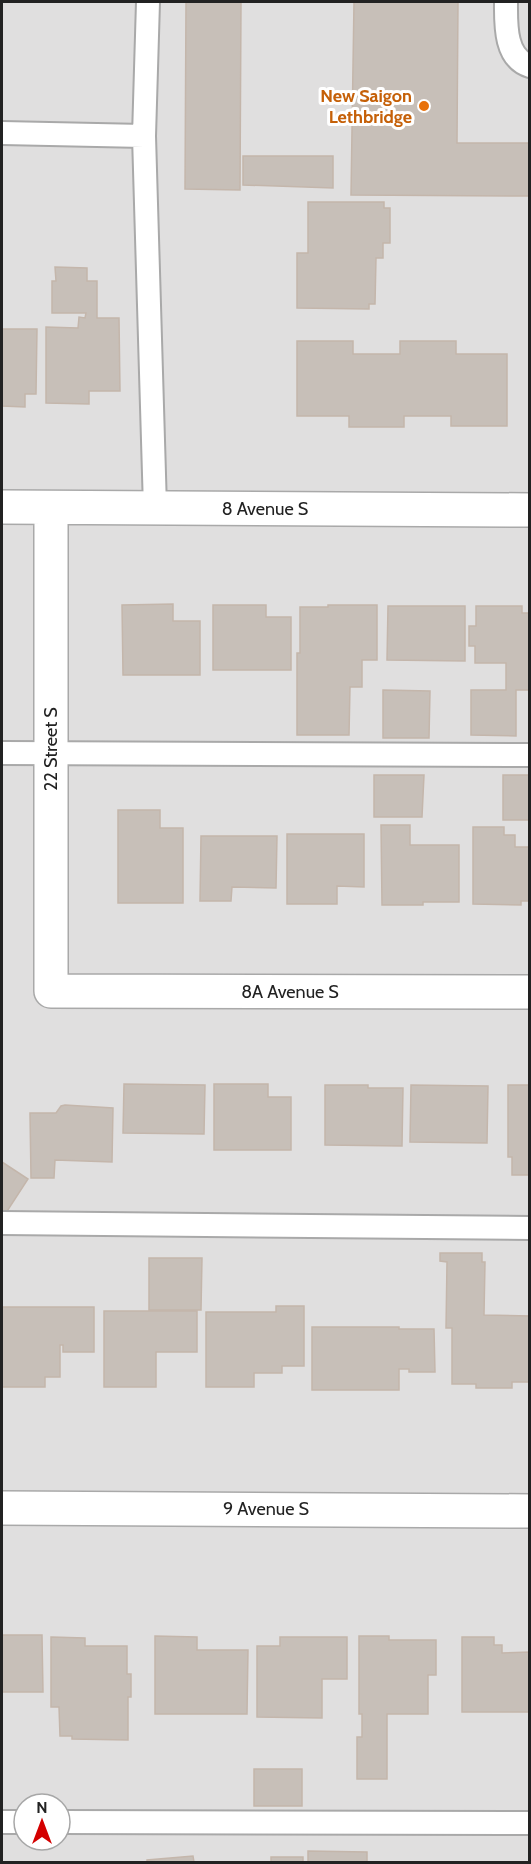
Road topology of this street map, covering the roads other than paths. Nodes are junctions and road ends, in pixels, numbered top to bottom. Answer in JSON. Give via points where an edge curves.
{"nodes":[{"id":1,"x":148,"y":2,"type":"edge"},
{"id":2,"x":506,"y":2,"type":"edge"},
{"id":3,"x":530,"y":66,"type":"edge"},
{"id":4,"x":2,"y":133,"type":"edge"},
{"id":5,"x":144,"y":136,"type":"junction"},
{"id":6,"x":2,"y":507,"type":"edge"},
{"id":7,"x":51,"y":508,"type":"junction"},
{"id":8,"x":155,"y":508,"type":"junction"},
{"id":9,"x":530,"y":510,"type":"edge"},
{"id":10,"x":2,"y":753,"type":"edge"},
{"id":11,"x":51,"y":753,"type":"junction"},
{"id":12,"x":530,"y":755,"type":"edge"},
{"id":13,"x":51,"y":991,"type":"joint"},
{"id":14,"x":530,"y":992,"type":"edge"},
{"id":15,"x":2,"y":1223,"type":"edge"},
{"id":16,"x":530,"y":1228,"type":"edge"},
{"id":17,"x":2,"y":1508,"type":"edge"},
{"id":18,"x":530,"y":1511,"type":"edge"},
{"id":19,"x":72,"y":1822,"type":"edge"},
{"id":20,"x":530,"y":1823,"type":"edge"}],
"edges":[{"from":1,"to":5,"type":"lane"},
{"from":2,"to":3,"type":"lane","via":[[506,28],[512,51]]},
{"from":4,"to":5,"type":"lane"},
{"from":5,"to":8,"type":"lane"},
{"from":6,"to":7,"type":"street","name":"8 Avenue S"},
{"from":7,"to":8,"type":"street","name":"8 Avenue S"},
{"from":7,"to":11,"type":"street","name":"22 Street S"},
{"from":8,"to":9,"type":"street","name":"8 Avenue S"},
{"from":10,"to":11,"type":"lane"},
{"from":11,"to":12,"type":"lane"},
{"from":11,"to":13,"type":"street","name":"22 Street S"},
{"from":13,"to":14,"type":"street","name":"8A Avenue S"},
{"from":15,"to":16,"type":"lane"},
{"from":17,"to":18,"type":"street","name":"9 Avenue S"},
{"from":19,"to":20,"type":"lane"}]}
